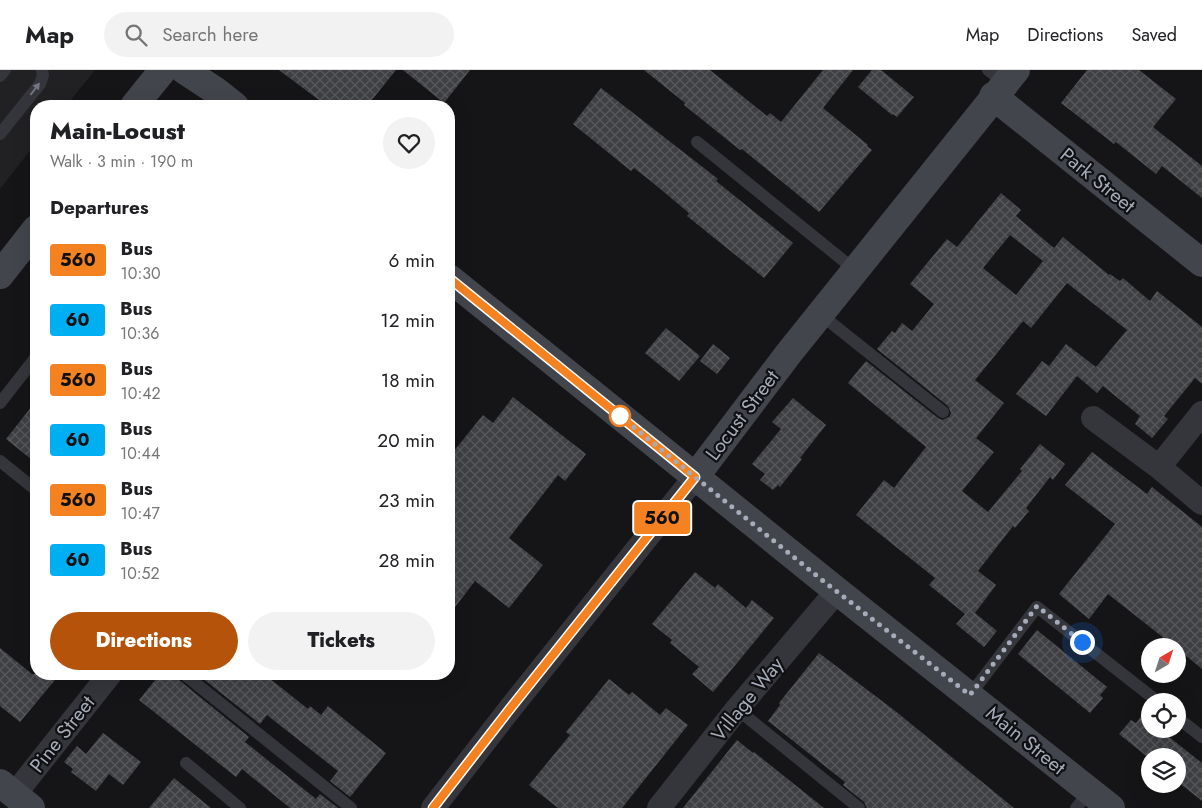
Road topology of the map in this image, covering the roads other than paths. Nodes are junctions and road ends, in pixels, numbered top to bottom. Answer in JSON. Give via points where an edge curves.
{"nodes":[{"id":1,"x":5,"y":70,"type":"edge"},
{"id":2,"x":42,"y":70,"type":"edge"},
{"id":3,"x":163,"y":70,"type":"edge"},
{"id":4,"x":184,"y":70,"type":"edge"},
{"id":5,"x":0,"y":76,"type":"edge"},
{"id":6,"x":1000,"y":80,"type":"edge"},
{"id":7,"x":139,"y":100,"type":"edge"},
{"id":8,"x":227,"y":100,"type":"edge"},
{"id":9,"x":0,"y":134,"type":"edge"},
{"id":10,"x":697,"y":142,"type":"dead end"},
{"id":11,"x":30,"y":237,"type":"edge"},
{"id":12,"x":1202,"y":263,"type":"edge"},
{"id":13,"x":855,"y":270,"type":"junction"},
{"id":14,"x":0,"y":274,"type":"edge"},
{"id":15,"x":455,"y":283,"type":"edge"},
{"id":16,"x":820,"y":314,"type":"junction"},
{"id":17,"x":30,"y":365,"type":"edge"},
{"id":18,"x":0,"y":403,"type":"edge"},
{"id":19,"x":943,"y":412,"type":"dead end"},
{"id":20,"x":1202,"y":414,"type":"edge"},
{"id":21,"x":1093,"y":418,"type":"dead end"},
{"id":22,"x":0,"y":461,"type":"edge"},
{"id":23,"x":1158,"y":467,"type":"junction"},
{"id":24,"x":695,"y":477,"type":"junction"},
{"id":25,"x":30,"y":485,"type":"edge"},
{"id":26,"x":1202,"y":503,"type":"edge"},
{"id":27,"x":837,"y":591,"type":"junction"},
{"id":28,"x":105,"y":680,"type":"edge"},
{"id":29,"x":191,"y":680,"type":"edge"},
{"id":30,"x":1147,"y":693,"type":"edge"},
{"id":31,"x":970,"y":695,"type":"junction"},
{"id":32,"x":737,"y":710,"type":"junction"},
{"id":33,"x":1186,"y":724,"type":"edge"},
{"id":34,"x":1202,"y":737,"type":"edge"},
{"id":35,"x":186,"y":763,"type":"dead end"},
{"id":36,"x":15,"y":795,"type":"edge"},
{"id":37,"x":1083,"y":800,"type":"edge"},
{"id":38,"x":240,"y":808,"type":"edge"},
{"id":39,"x":351,"y":808,"type":"edge"},
{"id":40,"x":433,"y":808,"type":"edge"},
{"id":41,"x":659,"y":808,"type":"edge"},
{"id":42,"x":859,"y":808,"type":"edge"},
{"id":43,"x":1111,"y":808,"type":"edge"}],
"edges":[{"from":1,"to":5,"type":"lane"},
{"from":9,"to":2,"type":"lane","one_way":true,"via":[[40,84]]},
{"from":3,"to":7,"type":"street"},
{"from":4,"to":8,"type":"street"},
{"from":6,"to":12,"type":"street","name":"Park Street"},
{"from":6,"to":13,"type":"street","name":"Locust Street"},
{"from":10,"to":13,"type":"lane"},
{"from":11,"to":14,"type":"street"},
{"from":13,"to":16,"type":"street","name":"Locust Street"},
{"from":15,"to":24,"type":"street","name":"Main Street"},
{"from":16,"to":19,"type":"lane"},
{"from":16,"to":24,"type":"street","name":"Locust Street"},
{"from":17,"to":18,"type":"lane"},
{"from":20,"to":23,"type":"street"},
{"from":21,"to":23,"type":"street"},
{"from":22,"to":25,"type":"lane"},
{"from":23,"to":26,"type":"street"},
{"from":24,"to":27,"type":"street","name":"Main Street"},
{"from":24,"to":40,"type":"street","name":"Locust Street"},
{"from":27,"to":31,"type":"street","name":"Main Street"},
{"from":27,"to":32,"type":"street","name":"Village Way"},
{"from":28,"to":36,"type":"street","name":"Pine Street"},
{"from":29,"to":39,"type":"lane"},
{"from":30,"to":31,"type":"lane","via":[[1037,606]]},
{"from":31,"to":37,"type":"street","name":"Main Street"},
{"from":32,"to":41,"type":"street","name":"Village Way"},
{"from":32,"to":42,"type":"lane"},
{"from":33,"to":34,"type":"lane"},
{"from":35,"to":38,"type":"lane"},
{"from":37,"to":43,"type":"street","name":"Main Street"}]}
